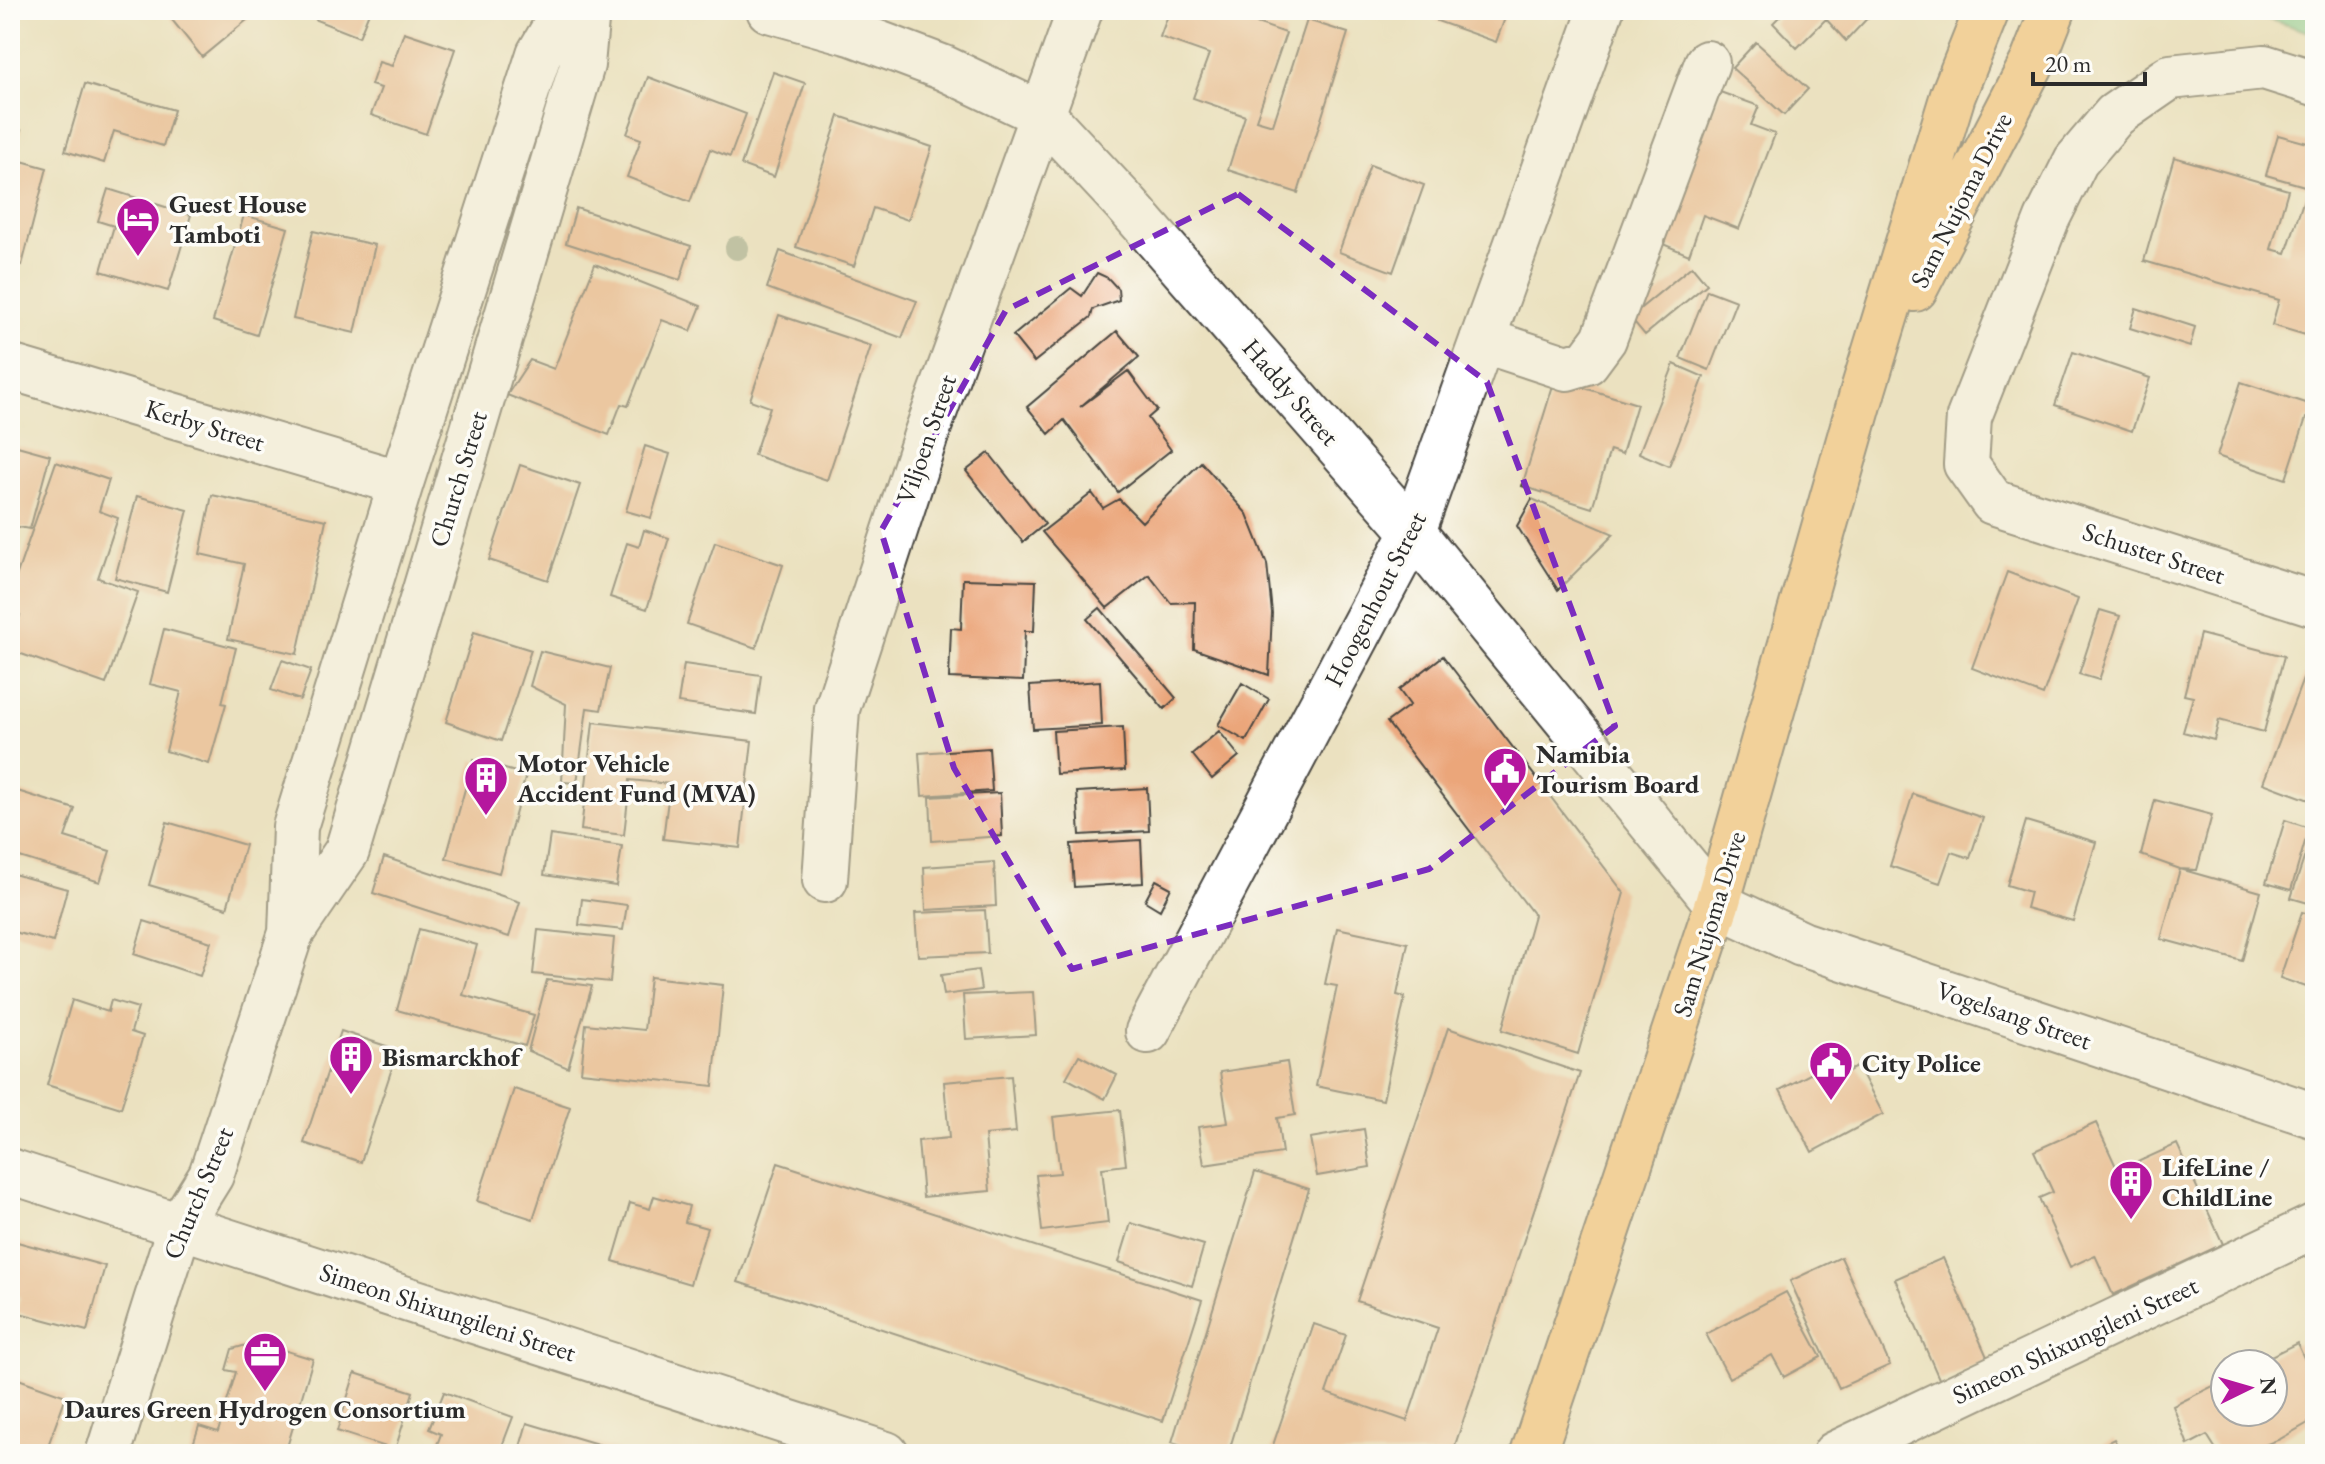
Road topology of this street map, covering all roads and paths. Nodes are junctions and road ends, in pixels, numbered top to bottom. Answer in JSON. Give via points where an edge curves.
{"nodes":[{"id":1,"x":565,"y":10,"type":"edge"},
{"id":2,"x":587,"y":10,"type":"edge"},
{"id":3,"x":769,"y":10,"type":"edge"},
{"id":4,"x":1080,"y":10,"type":"edge"},
{"id":5,"x":1601,"y":10,"type":"edge"},
{"id":6,"x":1987,"y":10,"type":"edge"},
{"id":7,"x":2053,"y":10,"type":"edge"},
{"id":8,"x":1707,"y":63,"type":"dead end"},
{"id":9,"x":2315,"y":83,"type":"edge"},
{"id":10,"x":1043,"y":115,"type":"junction"},
{"id":11,"x":1482,"y":340,"type":"junction"},
{"id":12,"x":10,"y":367,"type":"edge"},
{"id":13,"x":1864,"y":387,"type":"junction"},
{"id":14,"x":401,"y":483,"type":"junction"},
{"id":15,"x":1413,"y":532,"type":"junction"},
{"id":16,"x":2315,"y":604,"type":"edge"},
{"id":17,"x":825,"y":880,"type":"dead end"},
{"id":18,"x":1717,"y":904,"type":"junction"},
{"id":19,"x":291,"y":933,"type":"junction"},
{"id":20,"x":1148,"y":1031,"type":"dead end"},
{"id":21,"x":2315,"y":1116,"type":"edge"},
{"id":22,"x":10,"y":1171,"type":"edge"},
{"id":23,"x":180,"y":1225,"type":"junction"},
{"id":24,"x":2315,"y":1226,"type":"edge"},
{"id":25,"x":108,"y":1454,"type":"edge"},
{"id":26,"x":886,"y":1454,"type":"edge"},
{"id":27,"x":1533,"y":1454,"type":"edge"},
{"id":28,"x":1835,"y":1454,"type":"edge"}],
"edges":[{"from":1,"to":14,"type":"street","name":"Church Street","via":[[539,54]]},
{"from":2,"to":19,"type":"street","name":"Church Street","via":[[582,65],[347,851]]},
{"from":3,"to":10,"type":"street","name":"Haddy Street","via":[[944,68]]},
{"from":4,"to":10,"type":"street","name":"Viljoen Street"},
{"from":5,"to":11,"type":"street","name":"Hoogenhout Street"},
{"from":6,"to":13,"type":"highway","name":"Sam Nujoma Drive","via":[[1953,95]]},
{"from":7,"to":13,"type":"highway","name":"Sam Nujoma Drive","via":[[2033,61]]},
{"from":8,"to":11,"type":"street","via":[[1604,339],[1587,362],[1567,368]]},
{"from":9,"to":16,"type":"street","name":"Schuster Street","via":[[2264,67],[2170,77],[2115,115],[2076,161],[2047,219],[1969,417],[1966,464],[1993,502]]},
{"from":10,"to":15,"type":"street","name":"Haddy Street"},
{"from":10,"to":17,"type":"street","name":"Viljoen Street","via":[[926,435],[837,709]]},
{"from":11,"to":15,"type":"street","name":"Hoogenhout Street"},
{"from":12,"to":14,"type":"street","name":"Kerby Street"},
{"from":13,"to":18,"type":"highway","name":"Sam Nujoma Drive"},
{"from":14,"to":19,"type":"street","name":"Church Street","via":[[295,827]]},
{"from":15,"to":18,"type":"street","name":"Haddy Street"},
{"from":15,"to":20,"type":"street","name":"Hoogenhout Street"},
{"from":18,"to":21,"type":"street","name":"Vogelsang Street","via":[[1802,944]]},
{"from":18,"to":27,"type":"highway","name":"Sam Nujoma Drive"},
{"from":19,"to":23,"type":"street","name":"Church Street","via":[[211,1175]]},
{"from":22,"to":23,"type":"street","name":"Simeon Shixungileni Street"},
{"from":23,"to":25,"type":"street","name":"Church Street"},
{"from":23,"to":26,"type":"street","name":"Simeon Shixungileni Street"},
{"from":24,"to":28,"type":"street","name":"Simeon Shixungileni Street"}]}
